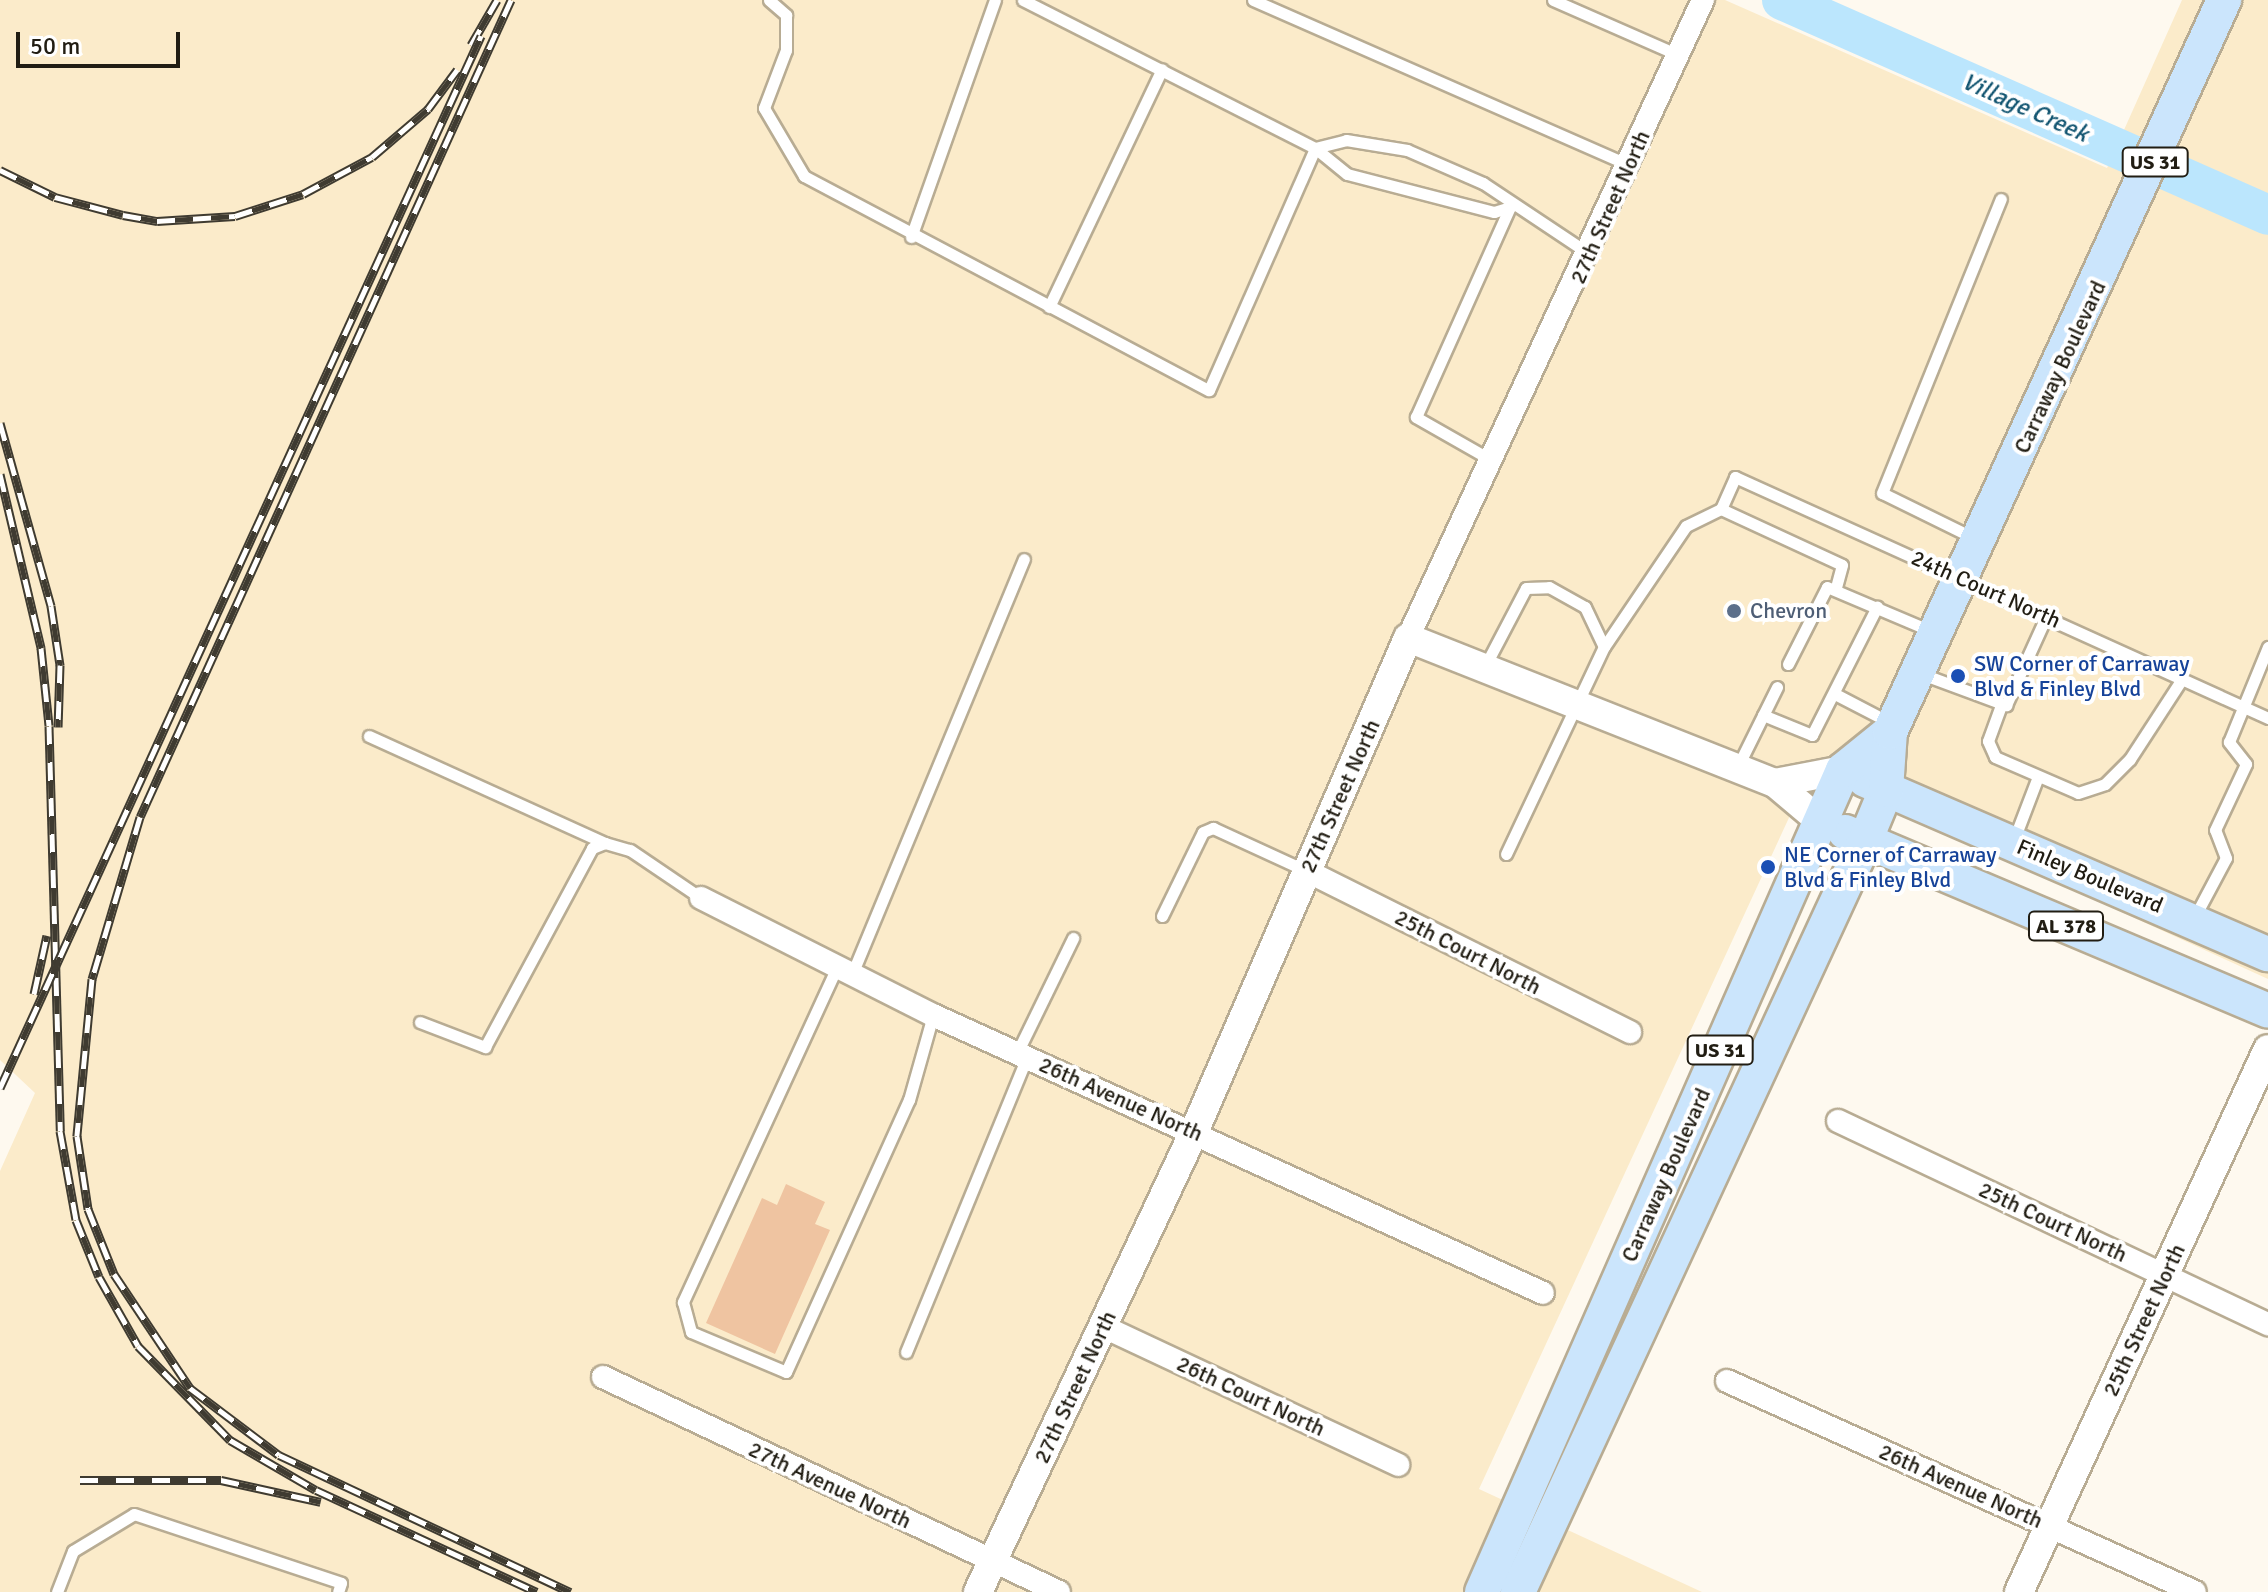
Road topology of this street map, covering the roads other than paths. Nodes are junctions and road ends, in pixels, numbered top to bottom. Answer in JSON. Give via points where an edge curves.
{"nodes":[{"id":1,"x":769,"y":0,"type":"edge"},
{"id":2,"x":995,"y":0,"type":"edge"},
{"id":3,"x":1023,"y":0,"type":"edge"},
{"id":4,"x":1253,"y":0,"type":"edge"},
{"id":5,"x":1553,"y":0,"type":"edge"},
{"id":6,"x":2224,"y":0,"type":"edge"},
{"id":7,"x":1701,"y":5,"type":"edge"},
{"id":8,"x":1678,"y":55,"type":"junction"},
{"id":9,"x":1162,"y":69,"type":"junction"},
{"id":10,"x":1315,"y":148,"type":"junction"},
{"id":11,"x":1628,"y":165,"type":"junction"},
{"id":12,"x":2001,"y":199,"type":"dead end"},
{"id":13,"x":1510,"y":207,"type":"junction"},
{"id":14,"x":911,"y":237,"type":"junction"},
{"id":15,"x":1589,"y":254,"type":"junction"},
{"id":16,"x":1049,"y":307,"type":"junction"},
{"id":17,"x":1493,"y":461,"type":"junction"},
{"id":18,"x":1721,"y":509,"type":"junction"},
{"id":19,"x":1979,"y":540,"type":"junction"},
{"id":20,"x":1024,"y":559,"type":"dead end"},
{"id":21,"x":1961,"y":577,"type":"junction"},
{"id":22,"x":1836,"y":588,"type":"junction"},
{"id":23,"x":1877,"y":607,"type":"junction"},
{"id":24,"x":2046,"y":617,"type":"junction"},
{"id":25,"x":1936,"y":633,"type":"junction"},
{"id":26,"x":1408,"y":638,"type":"junction"},
{"id":27,"x":1604,"y":647,"type":"junction"},
{"id":28,"x":2268,"y":647,"type":"edge"},
{"id":29,"x":1788,"y":664,"type":"dead end"},
{"id":30,"x":1484,"y":668,"type":"junction"},
{"id":31,"x":1918,"y":672,"type":"junction"},
{"id":32,"x":2182,"y":679,"type":"junction"},
{"id":33,"x":1777,"y":687,"type":"dead end"},
{"id":34,"x":1835,"y":694,"type":"junction"},
{"id":35,"x":1574,"y":704,"type":"junction"},
{"id":36,"x":2243,"y":706,"type":"junction"},
{"id":37,"x":2000,"y":708,"type":"junction"},
{"id":38,"x":1763,"y":715,"type":"junction"},
{"id":39,"x":2268,"y":718,"type":"edge"},
{"id":40,"x":1892,"y":728,"type":"junction"},
{"id":41,"x":369,"y":736,"type":"dead end"},
{"id":42,"x":1738,"y":768,"type":"junction"},
{"id":43,"x":1843,"y":770,"type":"junction"},
{"id":44,"x":2037,"y":779,"type":"junction"},
{"id":45,"x":1775,"y":783,"type":"junction"},
{"id":46,"x":1886,"y":790,"type":"junction"},
{"id":47,"x":1820,"y":821,"type":"junction"},
{"id":48,"x":1865,"y":841,"type":"junction"},
{"id":49,"x":605,"y":843,"type":"junction"},
{"id":50,"x":2012,"y":843,"type":"junction"},
{"id":51,"x":1506,"y":854,"type":"dead end"},
{"id":52,"x":1307,"y":871,"type":"junction"},
{"id":53,"x":701,"y":898,"type":"joint"},
{"id":54,"x":1162,"y":916,"type":"dead end"},
{"id":55,"x":2193,"y":920,"type":"junction"},
{"id":56,"x":1073,"y":938,"type":"dead end"},
{"id":57,"x":2268,"y":954,"type":"edge"},
{"id":58,"x":845,"y":970,"type":"junction"},
{"id":59,"x":2268,"y":1011,"type":"edge"},
{"id":60,"x":933,"y":1015,"type":"junction"},
{"id":61,"x":420,"y":1022,"type":"dead end"},
{"id":62,"x":1630,"y":1032,"type":"dead end"},
{"id":63,"x":2268,"y":1049,"type":"edge"},
{"id":64,"x":1022,"y":1055,"type":"junction"},
{"id":65,"x":1838,"y":1121,"type":"dead end"},
{"id":66,"x":1194,"y":1132,"type":"junction"},
{"id":67,"x":2165,"y":1275,"type":"junction"},
{"id":68,"x":1543,"y":1293,"type":"dead end"},
{"id":69,"x":2268,"y":1324,"type":"edge"},
{"id":70,"x":1104,"y":1327,"type":"junction"},
{"id":71,"x":906,"y":1352,"type":"dead end"},
{"id":72,"x":603,"y":1377,"type":"dead end"},
{"id":73,"x":1727,"y":1381,"type":"dead end"},
{"id":74,"x":1398,"y":1465,"type":"dead end"},
{"id":75,"x":2049,"y":1526,"type":"junction"},
{"id":76,"x":994,"y":1563,"type":"junction"},
{"id":77,"x":57,"y":1592,"type":"edge"},
{"id":78,"x":338,"y":1592,"type":"edge"},
{"id":79,"x":978,"y":1592,"type":"edge"},
{"id":80,"x":1059,"y":1592,"type":"edge"},
{"id":81,"x":1482,"y":1592,"type":"edge"},
{"id":82,"x":1518,"y":1592,"type":"edge"},
{"id":83,"x":2019,"y":1592,"type":"edge"},
{"id":84,"x":2195,"y":1592,"type":"edge"}],
"edges":[{"from":1,"to":14,"type":"lane","via":[[786,15],[786,50],[764,108],[780,146],[804,176]]},
{"from":2,"to":14,"type":"lane"},
{"from":3,"to":9,"type":"lane"},
{"from":4,"to":11,"type":"lane"},
{"from":5,"to":8,"type":"lane"},
{"from":6,"to":19,"type":"main road","name":"Carraway Boulevard","number":"US 31"},
{"from":7,"to":8,"type":"street","name":"27th Street North"},
{"from":8,"to":11,"type":"street","name":"27th Street North"},
{"from":9,"to":10,"type":"lane"},
{"from":9,"to":16,"type":"lane"},
{"from":10,"to":13,"type":"lane","via":[[1347,174],[1494,212]]},
{"from":10,"to":13,"type":"lane","via":[[1346,140],[1407,150],[1483,183]]},
{"from":10,"to":16,"type":"lane","via":[[1209,390]]},
{"from":11,"to":15,"type":"street","name":"27th Street North"},
{"from":12,"to":19,"type":"lane","via":[[1882,493]]},
{"from":13,"to":15,"type":"lane"},
{"from":13,"to":17,"type":"lane","via":[[1416,417]]},
{"from":14,"to":16,"type":"lane"},
{"from":15,"to":17,"type":"street","name":"27th Street North"},
{"from":17,"to":26,"type":"street","name":"27th Street North"},
{"from":18,"to":21,"type":"lane","name":"24th Court North","via":[[1735,477]]},
{"from":18,"to":22,"type":"lane","via":[[1842,565]]},
{"from":18,"to":27,"type":"lane","via":[[1686,526]]},
{"from":19,"to":21,"type":"main road","name":"Carraway Boulevard","number":"US 31"},
{"from":20,"to":58,"type":"lane"},
{"from":21,"to":24,"type":"lane","name":"24th Court North"},
{"from":21,"to":25,"type":"main road","name":"Carraway Boulevard","number":"US 31"},
{"from":22,"to":23,"type":"lane"},
{"from":22,"to":29,"type":"lane","via":[[1822,594]]},
{"from":23,"to":25,"type":"lane"},
{"from":23,"to":34,"type":"lane"},
{"from":24,"to":32,"type":"lane","name":"24th Court North"},
{"from":24,"to":37,"type":"lane"},
{"from":25,"to":31,"type":"main road","name":"Carraway Boulevard","number":"US 31"},
{"from":26,"to":30,"type":"street"},
{"from":26,"to":52,"type":"street","name":"27th Street North"},
{"from":27,"to":30,"type":"lane","via":[[1585,607],[1549,587],[1526,588]]},
{"from":27,"to":35,"type":"lane"},
{"from":28,"to":36,"type":"lane"},
{"from":30,"to":35,"type":"street"},
{"from":31,"to":37,"type":"lane"},
{"from":31,"to":40,"type":"main road","name":"Carraway Boulevard","number":"US 31"},
{"from":32,"to":36,"type":"lane","name":"24th Court North"},
{"from":32,"to":44,"type":"lane","via":[[2105,784],[2078,793]]},
{"from":33,"to":38,"type":"lane"},
{"from":34,"to":38,"type":"lane","via":[[1812,735]]},
{"from":34,"to":40,"type":"lane"},
{"from":35,"to":42,"type":"street"},
{"from":35,"to":51,"type":"lane"},
{"from":36,"to":39,"type":"lane","name":"24th Court North"},
{"from":36,"to":55,"type":"lane","via":[[2229,742],[2246,764],[2215,830],[2226,858]]},
{"from":37,"to":44,"type":"lane","via":[[1988,741],[1995,757]]},
{"from":38,"to":42,"type":"lane"},
{"from":40,"to":43,"type":"main road","name":"Carraway Boulevard","number":"US 31"},
{"from":40,"to":46,"type":"main road","name":"Carraway Boulevard","number":"US 31"},
{"from":41,"to":49,"type":"lane"},
{"from":42,"to":45,"type":"street"},
{"from":43,"to":45,"type":"street"},
{"from":43,"to":46,"type":"main road","name":"Finley Boulevard","number":"AL 378"},
{"from":43,"to":47,"type":"main road","name":"Carraway Boulevard","number":"US 31"},
{"from":44,"to":50,"type":"lane"},
{"from":45,"to":47,"type":"street"},
{"from":46,"to":48,"type":"main road","name":"Carraway Boulevard","number":"US 31"},
{"from":46,"to":50,"type":"main road","name":"Finley Boulevard","number":"AL 378"},
{"from":47,"to":48,"type":"main road","number":"AL 378"},
{"from":47,"to":81,"type":"main road","name":"Carraway Boulevard","number":"US 31"},
{"from":48,"to":59,"type":"main road","number":"AL 378"},
{"from":48,"to":82,"type":"main road","name":"Carraway Boulevard","number":"US 31"},
{"from":49,"to":53,"type":"lane","via":[[630,850]]},
{"from":49,"to":61,"type":"lane","via":[[582,865],[485,1047]]},
{"from":50,"to":55,"type":"main road","name":"Finley Boulevard","number":"AL 378"},
{"from":52,"to":54,"type":"lane","via":[[1213,828],[1203,832]]},
{"from":52,"to":62,"type":"street","name":"25th Court North"},
{"from":52,"to":66,"type":"street","name":"27th Street North"},
{"from":53,"to":58,"type":"street","name":"26th Avenue North"},
{"from":55,"to":57,"type":"main road","name":"Finley Boulevard","number":"AL 378"},
{"from":56,"to":64,"type":"lane"},
{"from":58,"to":60,"type":"street","name":"26th Avenue North"},
{"from":58,"to":60,"type":"lane","via":[[683,1302],[691,1332],[786,1372],[909,1100]]},
{"from":60,"to":64,"type":"street","name":"26th Avenue North"},
{"from":63,"to":67,"type":"street","name":"25th Street North"},
{"from":64,"to":66,"type":"street","name":"26th Avenue North"},
{"from":64,"to":71,"type":"lane"},
{"from":65,"to":67,"type":"street","name":"25th Court North"},
{"from":66,"to":68,"type":"street","name":"26th Avenue North"},
{"from":66,"to":70,"type":"street","name":"27th Street North"},
{"from":67,"to":69,"type":"street","name":"25th Court North"},
{"from":67,"to":75,"type":"street","name":"25th Street North"},
{"from":70,"to":74,"type":"street","name":"26th Court North"},
{"from":70,"to":76,"type":"street","name":"27th Street North"},
{"from":72,"to":76,"type":"street","name":"27th Avenue North"},
{"from":73,"to":75,"type":"street","name":"26th Avenue North"},
{"from":75,"to":83,"type":"street","name":"25th Street North"},
{"from":75,"to":84,"type":"street","name":"26th Avenue North"},
{"from":76,"to":79,"type":"street","name":"27th Street North"},
{"from":76,"to":80,"type":"street","name":"27th Avenue North"},
{"from":77,"to":78,"type":"lane","via":[[73,1551],[134,1514],[341,1583]]}]}
